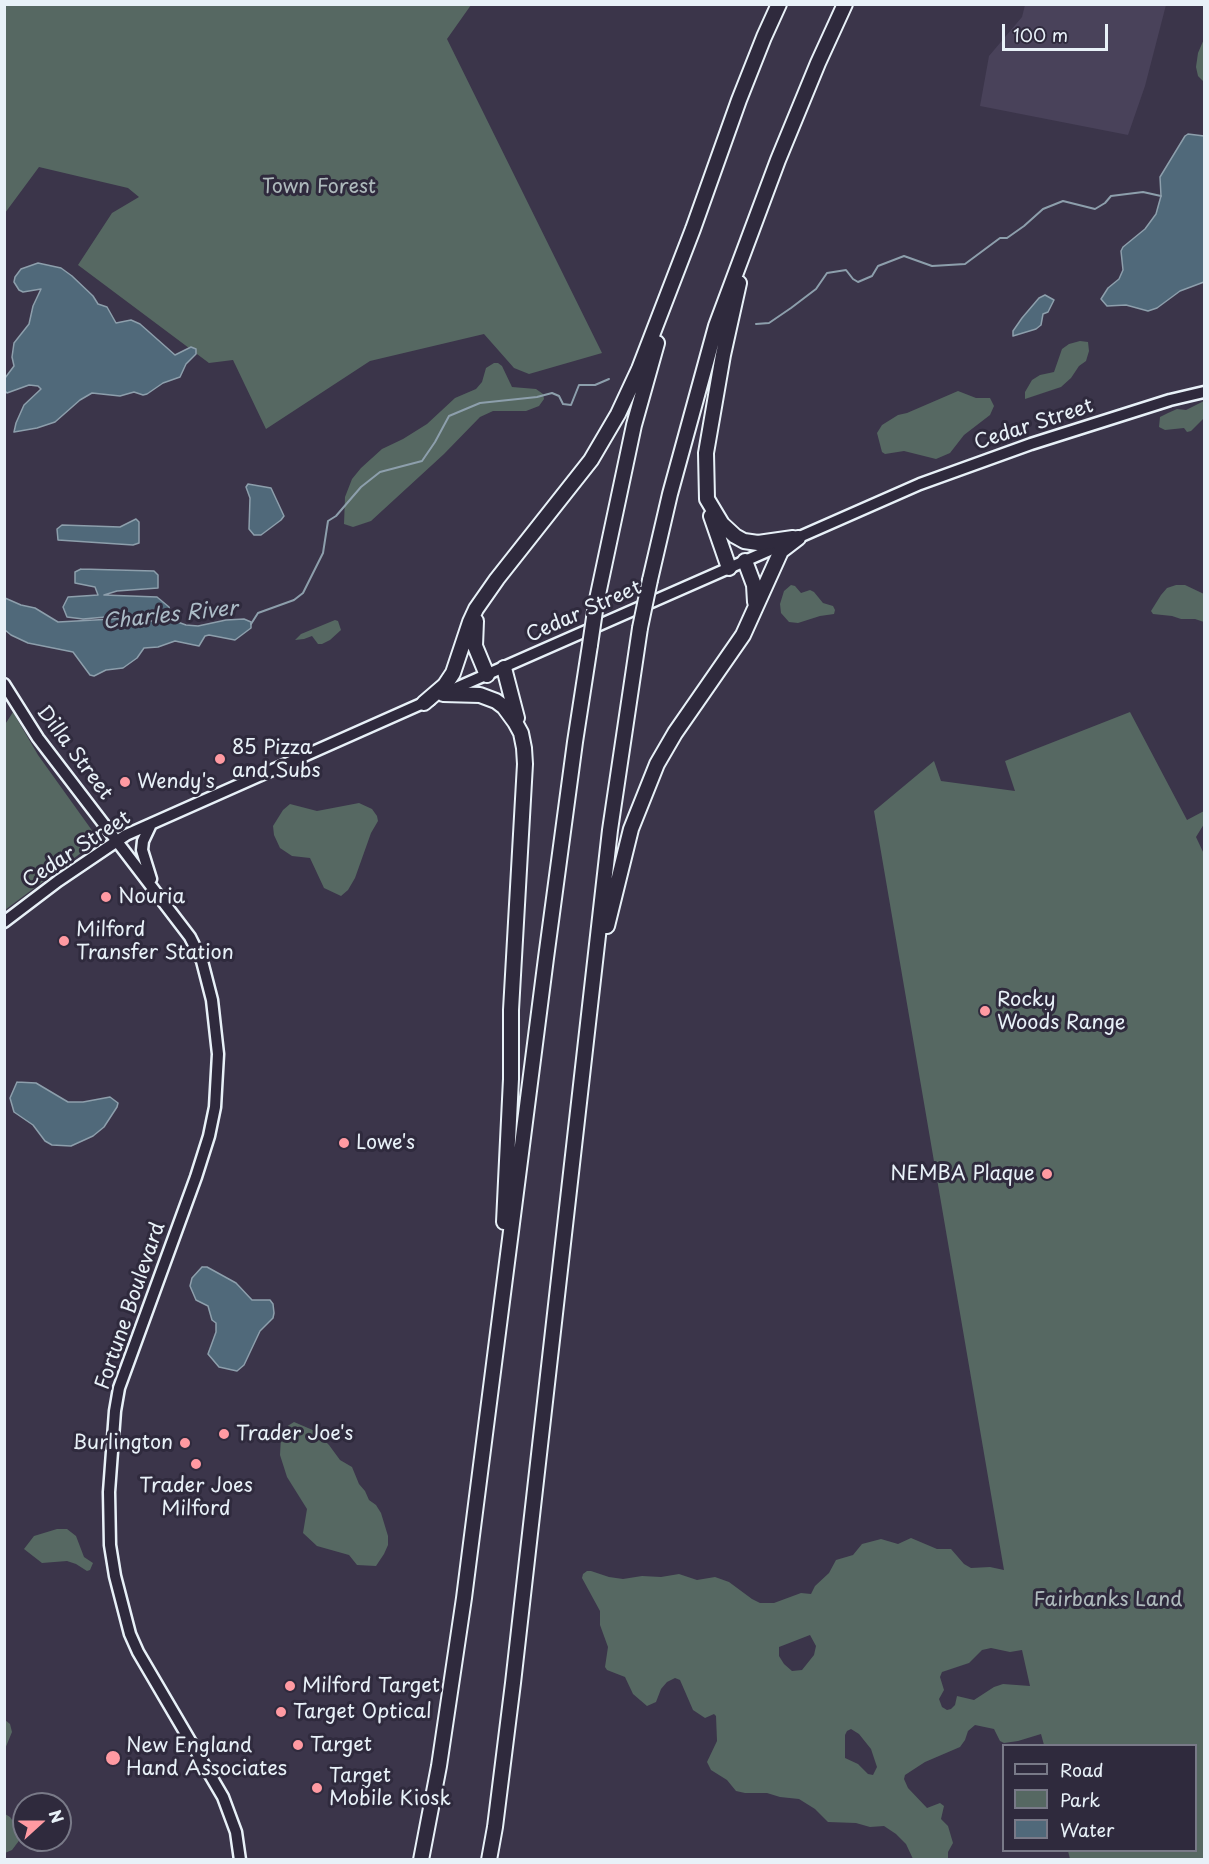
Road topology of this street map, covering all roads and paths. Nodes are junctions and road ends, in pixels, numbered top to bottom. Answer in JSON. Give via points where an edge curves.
{"nodes":[{"id":1,"x":779,"y":4,"type":"edge"},
{"id":2,"x":845,"y":4,"type":"edge"},
{"id":3,"x":693,"y":229,"type":"junction"},
{"id":4,"x":751,"y":229,"type":"junction"},
{"id":5,"x":1204,"y":392,"type":"edge"},
{"id":6,"x":708,"y":503,"type":"junction"},
{"id":7,"x":798,"y":538,"type":"junction"},
{"id":8,"x":745,"y":561,"type":"junction"},
{"id":9,"x":729,"y":568,"type":"junction"},
{"id":10,"x":483,"y":599,"type":"junction"},
{"id":11,"x":754,"y":613,"type":"junction"},
{"id":12,"x":504,"y":668,"type":"junction"},
{"id":13,"x":487,"y":675,"type":"junction"},
{"id":14,"x":4,"y":684,"type":"edge"},
{"id":15,"x":443,"y":694,"type":"junction"},
{"id":16,"x":424,"y":703,"type":"junction"},
{"id":17,"x":521,"y":733,"type":"junction"},
{"id":18,"x":151,"y":824,"type":"junction"},
{"id":19,"x":117,"y":841,"type":"junction"},
{"id":20,"x":154,"y":888,"type":"junction"},
{"id":21,"x":4,"y":922,"type":"edge"},
{"id":22,"x":591,"y":999,"type":"junction"},
{"id":23,"x":499,"y":1325,"type":"junction"},
{"id":24,"x":240,"y":1860,"type":"edge"},
{"id":25,"x":421,"y":1860,"type":"edge"},
{"id":26,"x":489,"y":1860,"type":"edge"}],
"edges":[{"from":1,"to":3,"type":"highway"},
{"from":2,"to":4,"type":"highway"},
{"from":3,"to":10,"type":"highway","via":[[639,369],[609,433]]},
{"from":3,"to":23,"type":"highway","bridge":true,"via":[[634,425],[596,604]]},
{"from":4,"to":6,"type":"highway","via":[[706,453]]},
{"from":4,"to":22,"type":"highway","bridge":true,"via":[[716,326],[670,494],[640,628]]},
{"from":5,"to":7,"type":"main road","name":"Cedar Street","via":[[998,455],[901,492]]},
{"from":6,"to":7,"type":"highway","via":[[727,529],[744,541]]},
{"from":6,"to":9,"type":"highway"},
{"from":7,"to":8,"type":"main road","name":"Cedar Street"},
{"from":7,"to":11,"type":"highway","via":[[786,545],[775,560]]},
{"from":8,"to":9,"type":"main road","name":"Cedar Street"},
{"from":8,"to":11,"type":"highway","via":[[754,585]]},
{"from":9,"to":12,"type":"main road","name":"Cedar Street"},
{"from":10,"to":13,"type":"highway","via":[[474,639]]},
{"from":10,"to":16,"type":"highway","via":[[470,622],[453,673]]},
{"from":11,"to":22,"type":"highway","via":[[675,733],[645,790],[620,870]]},
{"from":12,"to":13,"type":"main road","name":"Cedar Street"},
{"from":12,"to":17,"type":"highway"},
{"from":13,"to":15,"type":"main road","name":"Cedar Street"},
{"from":14,"to":19,"type":"main road","name":"Dilla Street","via":[[30,726]]},
{"from":15,"to":16,"type":"main road","name":"Cedar Street"},
{"from":15,"to":17,"type":"highway","via":[[491,698],[504,707]]},
{"from":16,"to":18,"type":"main road","name":"Cedar Street"},
{"from":17,"to":23,"type":"highway","via":[[525,764]]},
{"from":18,"to":19,"type":"main road","name":"Cedar Street"},
{"from":18,"to":20,"type":"main road","via":[[142,850]]},
{"from":19,"to":20,"type":"main road","name":"Fortune Boulevard"},
{"from":19,"to":21,"type":"main road","name":"Cedar Street"},
{"from":20,"to":24,"type":"main road","name":"Fortune Boulevard","via":[[190,937],[202,961],[216,1025],[218,1078],[209,1136],[196,1177],[119,1388],[109,1492],[111,1545],[130,1635],[223,1797],[236,1832]]},
{"from":22,"to":26,"type":"highway","via":[[513,1683]]},
{"from":23,"to":25,"type":"highway","via":[[453,1674]]}]}
